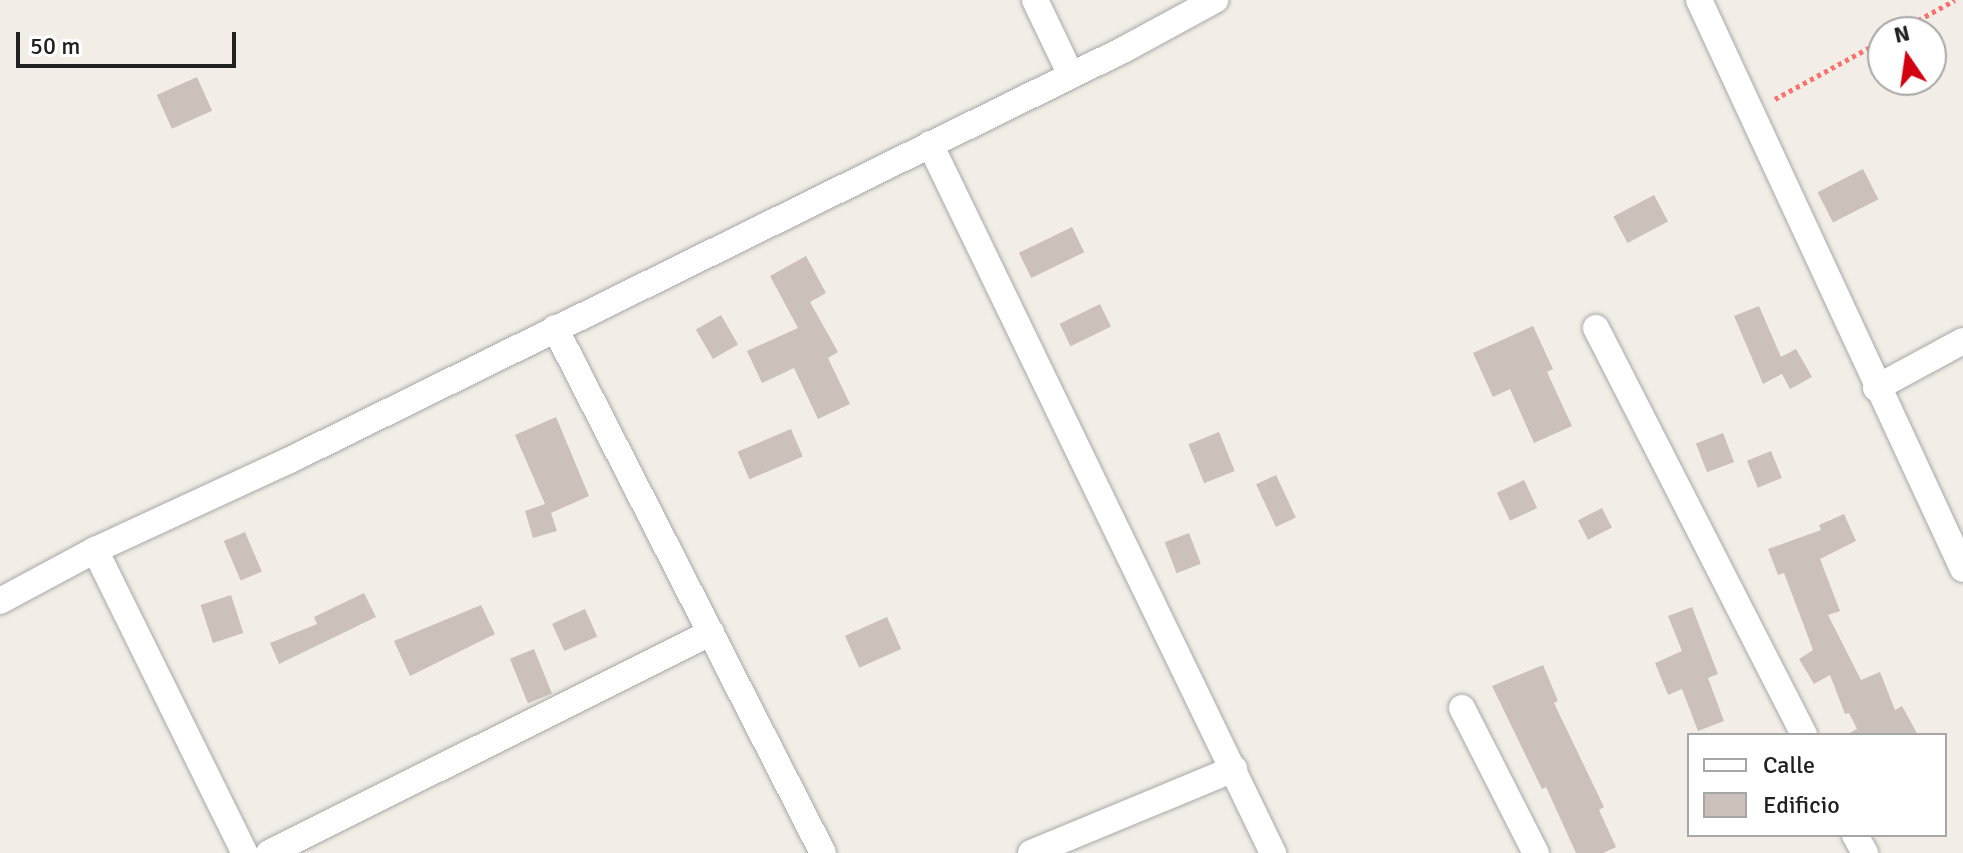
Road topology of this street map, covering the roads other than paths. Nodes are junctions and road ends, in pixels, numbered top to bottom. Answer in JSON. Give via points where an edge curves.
{"nodes":[{"id":1,"x":1035,"y":0,"type":"edge"},
{"id":2,"x":1215,"y":0,"type":"edge"},
{"id":3,"x":1699,"y":0,"type":"edge"},
{"id":4,"x":1071,"y":75,"type":"junction"},
{"id":5,"x":930,"y":144,"type":"junction"},
{"id":6,"x":555,"y":328,"type":"junction"},
{"id":7,"x":1596,"y":328,"type":"dead end"},
{"id":8,"x":1963,"y":341,"type":"edge"},
{"id":9,"x":1876,"y":388,"type":"junction"},
{"id":10,"x":95,"y":550,"type":"junction"},
{"id":11,"x":1963,"y":569,"type":"edge"},
{"id":12,"x":0,"y":601,"type":"edge"},
{"id":13,"x":711,"y":633,"type":"junction"},
{"id":14,"x":1462,"y":708,"type":"dead end"},
{"id":15,"x":1803,"y":733,"type":"edge"},
{"id":16,"x":1234,"y":769,"type":"junction"},
{"id":17,"x":245,"y":853,"type":"edge"},
{"id":18,"x":269,"y":853,"type":"edge"},
{"id":19,"x":823,"y":853,"type":"edge"},
{"id":20,"x":1031,"y":853,"type":"edge"},
{"id":21,"x":1273,"y":853,"type":"edge"},
{"id":22,"x":1536,"y":853,"type":"edge"}],
"edges":[{"from":1,"to":4,"type":"street"},
{"from":2,"to":4,"type":"street"},
{"from":3,"to":9,"type":"street"},
{"from":4,"to":5,"type":"street"},
{"from":5,"to":6,"type":"street"},
{"from":5,"to":16,"type":"street"},
{"from":6,"to":10,"type":"street"},
{"from":6,"to":13,"type":"street"},
{"from":7,"to":15,"type":"street"},
{"from":8,"to":9,"type":"street"},
{"from":9,"to":11,"type":"street"},
{"from":10,"to":12,"type":"street"},
{"from":10,"to":17,"type":"street"},
{"from":13,"to":18,"type":"street"},
{"from":13,"to":19,"type":"street"},
{"from":14,"to":22,"type":"street"},
{"from":16,"to":20,"type":"street"},
{"from":16,"to":21,"type":"street"}]}
